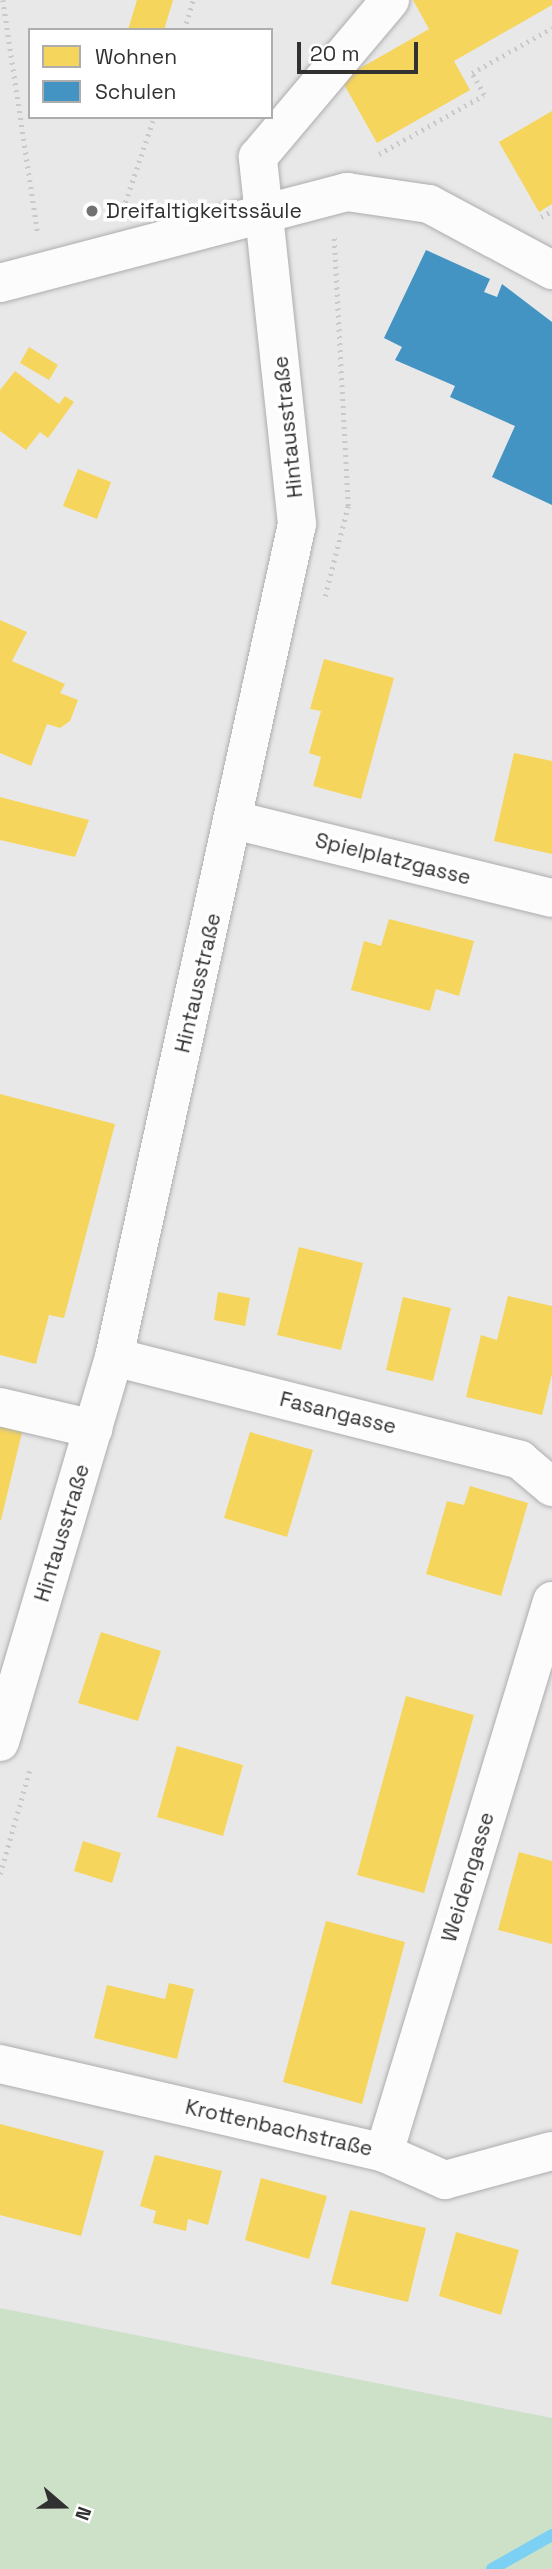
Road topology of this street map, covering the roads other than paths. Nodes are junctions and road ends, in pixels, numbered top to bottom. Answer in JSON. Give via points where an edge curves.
{"nodes":[{"id":1,"x":390,"y":0,"type":"edge"},
{"id":2,"x":266,"y":209,"type":"junction"},
{"id":3,"x":552,"y":270,"type":"edge"},
{"id":4,"x":0,"y":283,"type":"edge"},
{"id":5,"x":234,"y":820,"type":"junction"},
{"id":6,"x":552,"y":898,"type":"edge"},
{"id":7,"x":114,"y":1357,"type":"junction"},
{"id":8,"x":0,"y":1408,"type":"edge"},
{"id":9,"x":93,"y":1429,"type":"junction"},
{"id":10,"x":552,"y":1487,"type":"edge"},
{"id":11,"x":552,"y":1601,"type":"edge"},
{"id":12,"x":12,"y":1660,"type":"edge"},
{"id":13,"x":0,"y":1742,"type":"edge"},
{"id":14,"x":0,"y":2064,"type":"edge"},
{"id":15,"x":552,"y":2151,"type":"edge"},
{"id":16,"x":384,"y":2153,"type":"junction"}],
"edges":[{"from":1,"to":2,"type":"street","name":"Hintausstraße","via":[[258,157]]},
{"from":2,"to":3,"type":"street","via":[[347,192],[429,204]]},
{"from":2,"to":4,"type":"street"},
{"from":2,"to":5,"type":"street","name":"Hintausstraße","via":[[297,524]]},
{"from":5,"to":6,"type":"street","name":"Spielplatzgasse"},
{"from":5,"to":7,"type":"street","name":"Hintausstraße"},
{"from":7,"to":9,"type":"street","name":"Hintausstraße"},
{"from":7,"to":10,"type":"street","name":"Fasangasse","via":[[520,1460]]},
{"from":8,"to":9,"type":"street"},
{"from":9,"to":12,"type":"street","name":"Hintausstraße"},
{"from":11,"to":16,"type":"street","name":"Weidengasse"},
{"from":12,"to":13,"type":"street","name":"Hintausstraße"},
{"from":14,"to":16,"type":"street","name":"Krottenbachstraße"},
{"from":15,"to":16,"type":"street","name":"Krottenbachstraße","via":[[445,2180]]}]}
